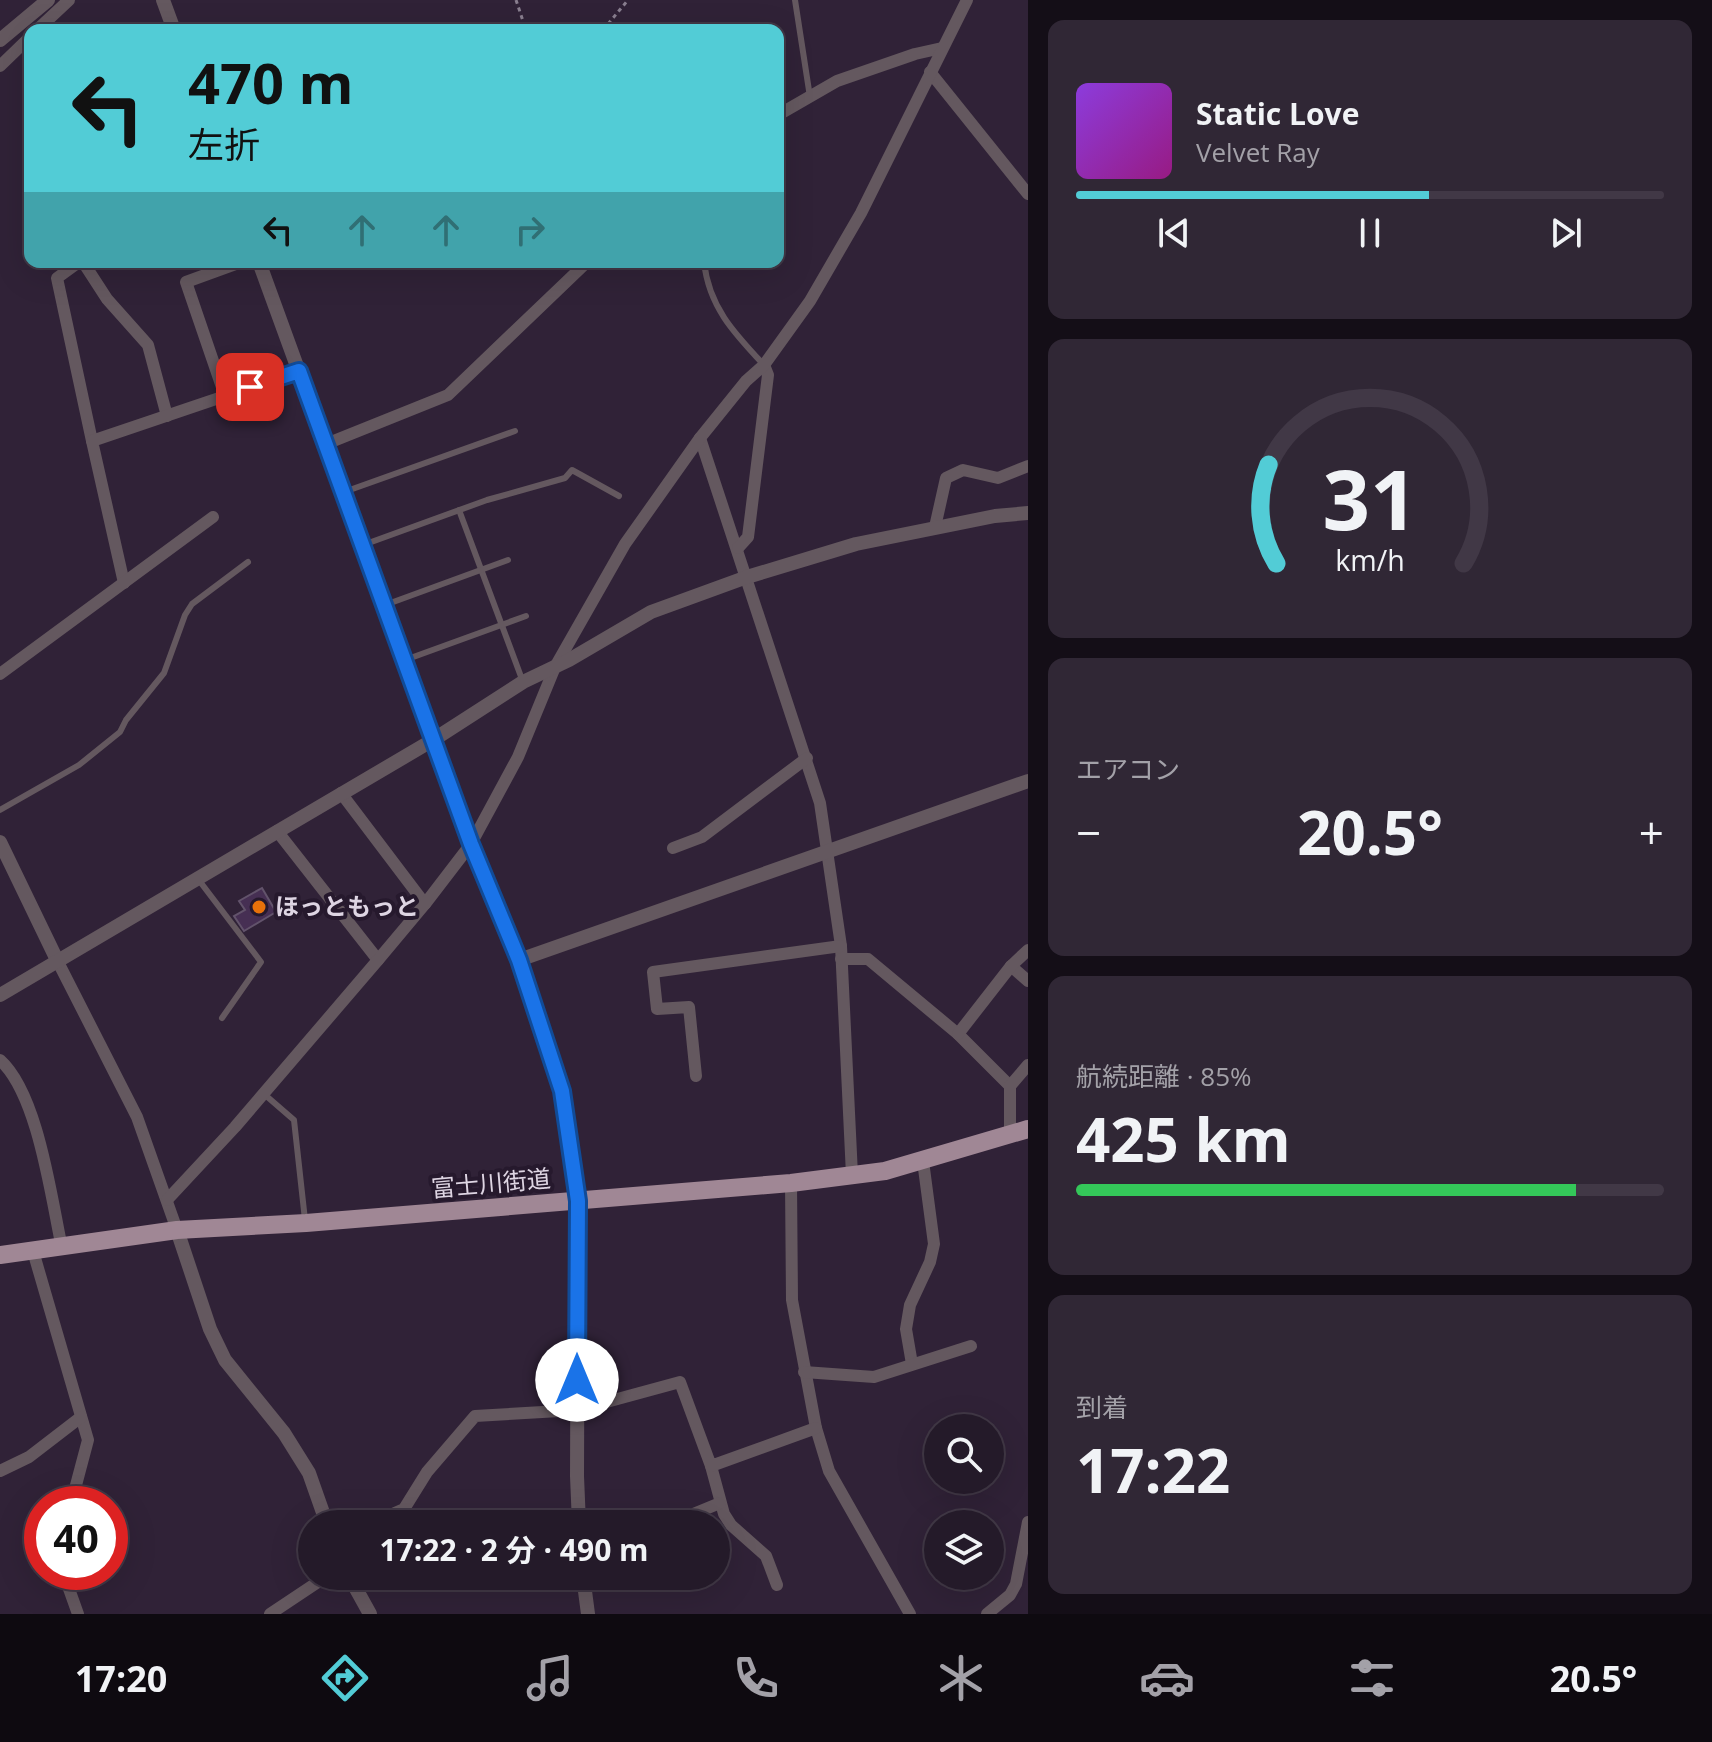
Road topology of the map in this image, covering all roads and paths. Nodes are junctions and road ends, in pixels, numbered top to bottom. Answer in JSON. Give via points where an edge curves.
{"nodes":[{"id":1,"x":48,"y":0,"type":"edge"},
{"id":2,"x":69,"y":0,"type":"edge"},
{"id":3,"x":163,"y":0,"type":"edge"},
{"id":4,"x":516,"y":0,"type":"edge"},
{"id":5,"x":628,"y":0,"type":"edge"},
{"id":6,"x":795,"y":0,"type":"edge"},
{"id":7,"x":967,"y":0,"type":"edge"},
{"id":8,"x":43,"y":24,"type":"edge"},
{"id":9,"x":172,"y":24,"type":"edge"},
{"id":10,"x":524,"y":24,"type":"edge"},
{"id":11,"x":608,"y":24,"type":"edge"},
{"id":12,"x":0,"y":40,"type":"edge"},
{"id":13,"x":24,"y":43,"type":"edge"},
{"id":14,"x":942,"y":48,"type":"junction"},
{"id":15,"x":0,"y":66,"type":"edge"},
{"id":16,"x":930,"y":72,"type":"junction"},
{"id":17,"x":810,"y":97,"type":"junction"},
{"id":18,"x":784,"y":112,"type":"edge"},
{"id":19,"x":1028,"y":194,"type":"edge"},
{"id":20,"x":72,"y":268,"type":"edge"},
{"id":21,"x":85,"y":268,"type":"edge"},
{"id":22,"x":224,"y":268,"type":"edge"},
{"id":23,"x":261,"y":268,"type":"edge"},
{"id":24,"x":581,"y":268,"type":"edge"},
{"id":25,"x":705,"y":268,"type":"edge"},
{"id":26,"x":764,"y":365,"type":"junction"},
{"id":27,"x":299,"y":371,"type":"junction"},
{"id":28,"x":225,"y":396,"type":"junction"},
{"id":29,"x":167,"y":416,"type":"junction"},
{"id":30,"x":515,"y":431,"type":"dead end"},
{"id":31,"x":700,"y":438,"type":"junction"},
{"id":32,"x":92,"y":441,"type":"junction"},
{"id":33,"x":326,"y":444,"type":"junction"},
{"id":34,"x":1028,"y":466,"type":"edge"},
{"id":35,"x":344,"y":492,"type":"junction"},
{"id":36,"x":619,"y":496,"type":"dead end"},
{"id":37,"x":459,"y":510,"type":"junction"},
{"id":38,"x":1028,"y":513,"type":"edge"},
{"id":39,"x":213,"y":517,"type":"dead end"},
{"id":40,"x":935,"y":527,"type":"junction"},
{"id":41,"x":363,"y":545,"type":"junction"},
{"id":42,"x":738,"y":548,"type":"junction"},
{"id":43,"x":508,"y":560,"type":"dead end"},
{"id":44,"x":248,"y":562,"type":"dead end"},
{"id":45,"x":481,"y":570,"type":"junction"},
{"id":46,"x":747,"y":577,"type":"junction"},
{"id":47,"x":124,"y":583,"type":"junction"},
{"id":48,"x":385,"y":605,"type":"junction"},
{"id":49,"x":526,"y":616,"type":"dead end"},
{"id":50,"x":501,"y":624,"type":"junction"},
{"id":51,"x":405,"y":660,"type":"junction"},
{"id":52,"x":555,"y":667,"type":"junction"},
{"id":53,"x":0,"y":674,"type":"edge"},
{"id":54,"x":523,"y":682,"type":"junction"},
{"id":55,"x":433,"y":740,"type":"junction"},
{"id":56,"x":807,"y":758,"type":"junction"},
{"id":57,"x":1028,"y":781,"type":"edge"},
{"id":58,"x":341,"y":793,"type":"junction"},
{"id":59,"x":0,"y":810,"type":"edge"},
{"id":60,"x":277,"y":831,"type":"junction"},
{"id":61,"x":0,"y":842,"type":"edge"},
{"id":62,"x":471,"y":844,"type":"junction"},
{"id":63,"x":673,"y":848,"type":"dead end"},
{"id":64,"x":828,"y":851,"type":"junction"},
{"id":65,"x":198,"y":879,"type":"junction"},
{"id":66,"x":425,"y":904,"type":"junction"},
{"id":67,"x":1028,"y":950,"type":"edge"},
{"id":68,"x":841,"y":953,"type":"junction"},
{"id":69,"x":57,"y":960,"type":"junction"},
{"id":70,"x":378,"y":960,"type":"junction"},
{"id":71,"x":519,"y":960,"type":"junction"},
{"id":72,"x":1011,"y":966,"type":"junction"},
{"id":73,"x":1028,"y":981,"type":"edge"},
{"id":74,"x":0,"y":995,"type":"edge"},
{"id":75,"x":222,"y":1018,"type":"dead end"},
{"id":76,"x":958,"y":1034,"type":"junction"},
{"id":77,"x":0,"y":1060,"type":"edge"},
{"id":78,"x":1028,"y":1065,"type":"edge"},
{"id":79,"x":696,"y":1076,"type":"dead end"},
{"id":80,"x":1010,"y":1086,"type":"junction"},
{"id":81,"x":264,"y":1094,"type":"junction"},
{"id":82,"x":1019,"y":1131,"type":"edge"},
{"id":83,"x":923,"y":1161,"type":"junction"},
{"id":84,"x":852,"y":1175,"type":"junction"},
{"id":85,"x":791,"y":1183,"type":"junction"},
{"id":86,"x":167,"y":1200,"type":"junction"},
{"id":87,"x":578,"y":1201,"type":"junction"},
{"id":88,"x":306,"y":1223,"type":"junction"},
{"id":89,"x":177,"y":1230,"type":"junction"},
{"id":90,"x":62,"y":1248,"type":"junction"},
{"id":91,"x":33,"y":1251,"type":"junction"},
{"id":92,"x":0,"y":1255,"type":"edge"},
{"id":93,"x":971,"y":1346,"type":"dead end"},
{"id":94,"x":912,"y":1364,"type":"junction"},
{"id":95,"x":804,"y":1372,"type":"junction"},
{"id":96,"x":577,"y":1410,"type":"junction"},
{"id":97,"x":81,"y":1417,"type":"junction"},
{"id":98,"x":816,"y":1428,"type":"junction"},
{"id":99,"x":711,"y":1466,"type":"junction"},
{"id":100,"x":0,"y":1471,"type":"edge"},
{"id":101,"x":76,"y":1486,"type":"edge"},
{"id":102,"x":720,"y":1503,"type":"junction"},
{"id":103,"x":322,"y":1510,"type":"edge"},
{"id":104,"x":402,"y":1510,"type":"edge"},
{"id":105,"x":579,"y":1510,"type":"edge"},
{"id":106,"x":703,"y":1510,"type":"edge"},
{"id":107,"x":1028,"y":1522,"type":"edge"},
{"id":108,"x":777,"y":1585,"type":"dead end"},
{"id":109,"x":69,"y":1590,"type":"edge"},
{"id":110,"x":306,"y":1590,"type":"edge"},
{"id":111,"x":357,"y":1590,"type":"edge"},
{"id":112,"x":585,"y":1590,"type":"edge"},
{"id":113,"x":78,"y":1614,"type":"edge"},
{"id":114,"x":270,"y":1614,"type":"edge"},
{"id":115,"x":370,"y":1614,"type":"edge"},
{"id":116,"x":588,"y":1614,"type":"edge"},
{"id":117,"x":910,"y":1614,"type":"edge"},
{"id":118,"x":987,"y":1614,"type":"edge"}],
"edges":[{"from":1,"to":12,"type":"street"},
{"from":2,"to":8,"type":"street"},
{"from":3,"to":9,"type":"street"},
{"from":4,"to":10,"type":"path"},
{"from":5,"to":11,"type":"path"},
{"from":6,"to":17,"type":"lane"},
{"from":7,"to":14,"type":"street"},
{"from":13,"to":15,"type":"street"},
{"from":14,"to":16,"type":"street"},
{"from":14,"to":17,"type":"street","via":[[837,81]]},
{"from":16,"to":19,"type":"street"},
{"from":16,"to":26,"type":"street","via":[[861,213],[810,301]]},
{"from":17,"to":18,"type":"street"},
{"from":20,"to":32,"type":"street","via":[[57,278]]},
{"from":21,"to":29,"type":"street","via":[[148,345]]},
{"from":22,"to":28,"type":"street","via":[[186,282]]},
{"from":23,"to":27,"type":"street"},
{"from":24,"to":33,"type":"street","via":[[448,395]]},
{"from":25,"to":26,"type":"lane","via":[[712,296],[729,328]]},
{"from":26,"to":31,"type":"street"},
{"from":26,"to":42,"type":"street","via":[[768,375],[748,537]]},
{"from":27,"to":28,"type":"street"},
{"from":27,"to":33,"type":"street"},
{"from":28,"to":29,"type":"street"},
{"from":29,"to":32,"type":"street"},
{"from":30,"to":35,"type":"lane"},
{"from":31,"to":42,"type":"street"},
{"from":31,"to":52,"type":"street","via":[[625,544]]},
{"from":32,"to":47,"type":"street"},
{"from":33,"to":35,"type":"street"},
{"from":34,"to":40,"type":"street","via":[[998,478],[963,470],[946,478]]},
{"from":35,"to":41,"type":"street"},
{"from":36,"to":37,"type":"lane","via":[[572,470],[565,478]]},
{"from":37,"to":41,"type":"lane"},
{"from":37,"to":45,"type":"lane"},
{"from":38,"to":40,"type":"street"},
{"from":39,"to":47,"type":"street"},
{"from":40,"to":46,"type":"street"},
{"from":41,"to":48,"type":"street"},
{"from":42,"to":46,"type":"street"},
{"from":43,"to":45,"type":"lane"},
{"from":44,"to":59,"type":"lane","via":[[192,604],[164,673],[120,732],[79,765]]},
{"from":45,"to":48,"type":"lane"},
{"from":45,"to":50,"type":"lane"},
{"from":46,"to":52,"type":"street","via":[[651,612]]},
{"from":46,"to":56,"type":"street"},
{"from":47,"to":53,"type":"street"},
{"from":48,"to":51,"type":"street"},
{"from":49,"to":50,"type":"lane"},
{"from":50,"to":51,"type":"lane"},
{"from":50,"to":54,"type":"lane"},
{"from":51,"to":55,"type":"street"},
{"from":52,"to":54,"type":"street"},
{"from":52,"to":62,"type":"street","via":[[511,772]]},
{"from":54,"to":55,"type":"street"},
{"from":55,"to":58,"type":"street"},
{"from":55,"to":62,"type":"street"},
{"from":56,"to":63,"type":"street","via":[[702,837]]},
{"from":56,"to":64,"type":"street"},
{"from":57,"to":64,"type":"street"},
{"from":58,"to":60,"type":"street"},
{"from":58,"to":66,"type":"street"},
{"from":60,"to":65,"type":"street"},
{"from":60,"to":70,"type":"street"},
{"from":61,"to":69,"type":"street"},
{"from":62,"to":66,"type":"street"},
{"from":62,"to":71,"type":"street"},
{"from":64,"to":68,"type":"street"},
{"from":64,"to":71,"type":"street"},
{"from":65,"to":69,"type":"street"},
{"from":65,"to":75,"type":"lane","via":[[261,962]]},
{"from":66,"to":70,"type":"street"},
{"from":67,"to":72,"type":"street"},
{"from":68,"to":76,"type":"street","via":[[868,959]]},
{"from":68,"to":79,"type":"street","via":[[653,972],[657,1009],[689,1007]]},
{"from":68,"to":84,"type":"street"},
{"from":69,"to":74,"type":"street"},
{"from":69,"to":86,"type":"street","via":[[137,1117]]},
{"from":70,"to":81,"type":"street"},
{"from":71,"to":87,"type":"street","via":[[562,1091]]},
{"from":72,"to":73,"type":"street"},
{"from":72,"to":76,"type":"street"},
{"from":76,"to":80,"type":"street"},
{"from":77,"to":90,"type":"street","via":[[21,1088],[40,1144]]},
{"from":78,"to":80,"type":"street"},
{"from":80,"to":82,"type":"street"},
{"from":81,"to":86,"type":"street"},
{"from":81,"to":88,"type":"lane","via":[[294,1120]]},
{"from":82,"to":83,"type":"main road","name":"富士川街道"},
{"from":83,"to":84,"type":"main road","name":"富士川街道"},
{"from":83,"to":94,"type":"street","via":[[934,1244],[910,1305],[906,1329]]},
{"from":84,"to":85,"type":"main road","name":"富士川街道"},
{"from":85,"to":87,"type":"main road","name":"富士川街道"},
{"from":85,"to":95,"type":"street","via":[[792,1300]]},
{"from":86,"to":89,"type":"street"},
{"from":87,"to":88,"type":"main road","name":"富士川街道"},
{"from":87,"to":96,"type":"street"},
{"from":88,"to":89,"type":"main road","name":"富士川街道"},
{"from":89,"to":90,"type":"main road","name":"富士川街道"},
{"from":89,"to":103,"type":"street","via":[[225,1360],[284,1433],[309,1473]]},
{"from":90,"to":91,"type":"main road","name":"富士川街道"},
{"from":91,"to":92,"type":"main road","name":"富士川街道"},
{"from":91,"to":97,"type":"street"},
{"from":93,"to":94,"type":"street"},
{"from":94,"to":95,"type":"street","via":[[874,1377]]},
{"from":95,"to":98,"type":"street"},
{"from":96,"to":99,"type":"street","via":[[680,1382]]},
{"from":96,"to":104,"type":"street","via":[[475,1416]]},
{"from":96,"to":105,"type":"street"},
{"from":97,"to":100,"type":"street","via":[[29,1457]]},
{"from":97,"to":101,"type":"street","via":[[88,1440]]},
{"from":98,"to":99,"type":"street"},
{"from":98,"to":117,"type":"street","via":[[829,1471]]},
{"from":99,"to":102,"type":"street"},
{"from":102,"to":106,"type":"street"},
{"from":102,"to":108,"type":"street","via":[[731,1525],[766,1556]]},
{"from":107,"to":118,"type":"street","via":[[1016,1584]]},
{"from":109,"to":113,"type":"street"},
{"from":110,"to":114,"type":"street"},
{"from":111,"to":115,"type":"street"},
{"from":112,"to":116,"type":"street"}]}
